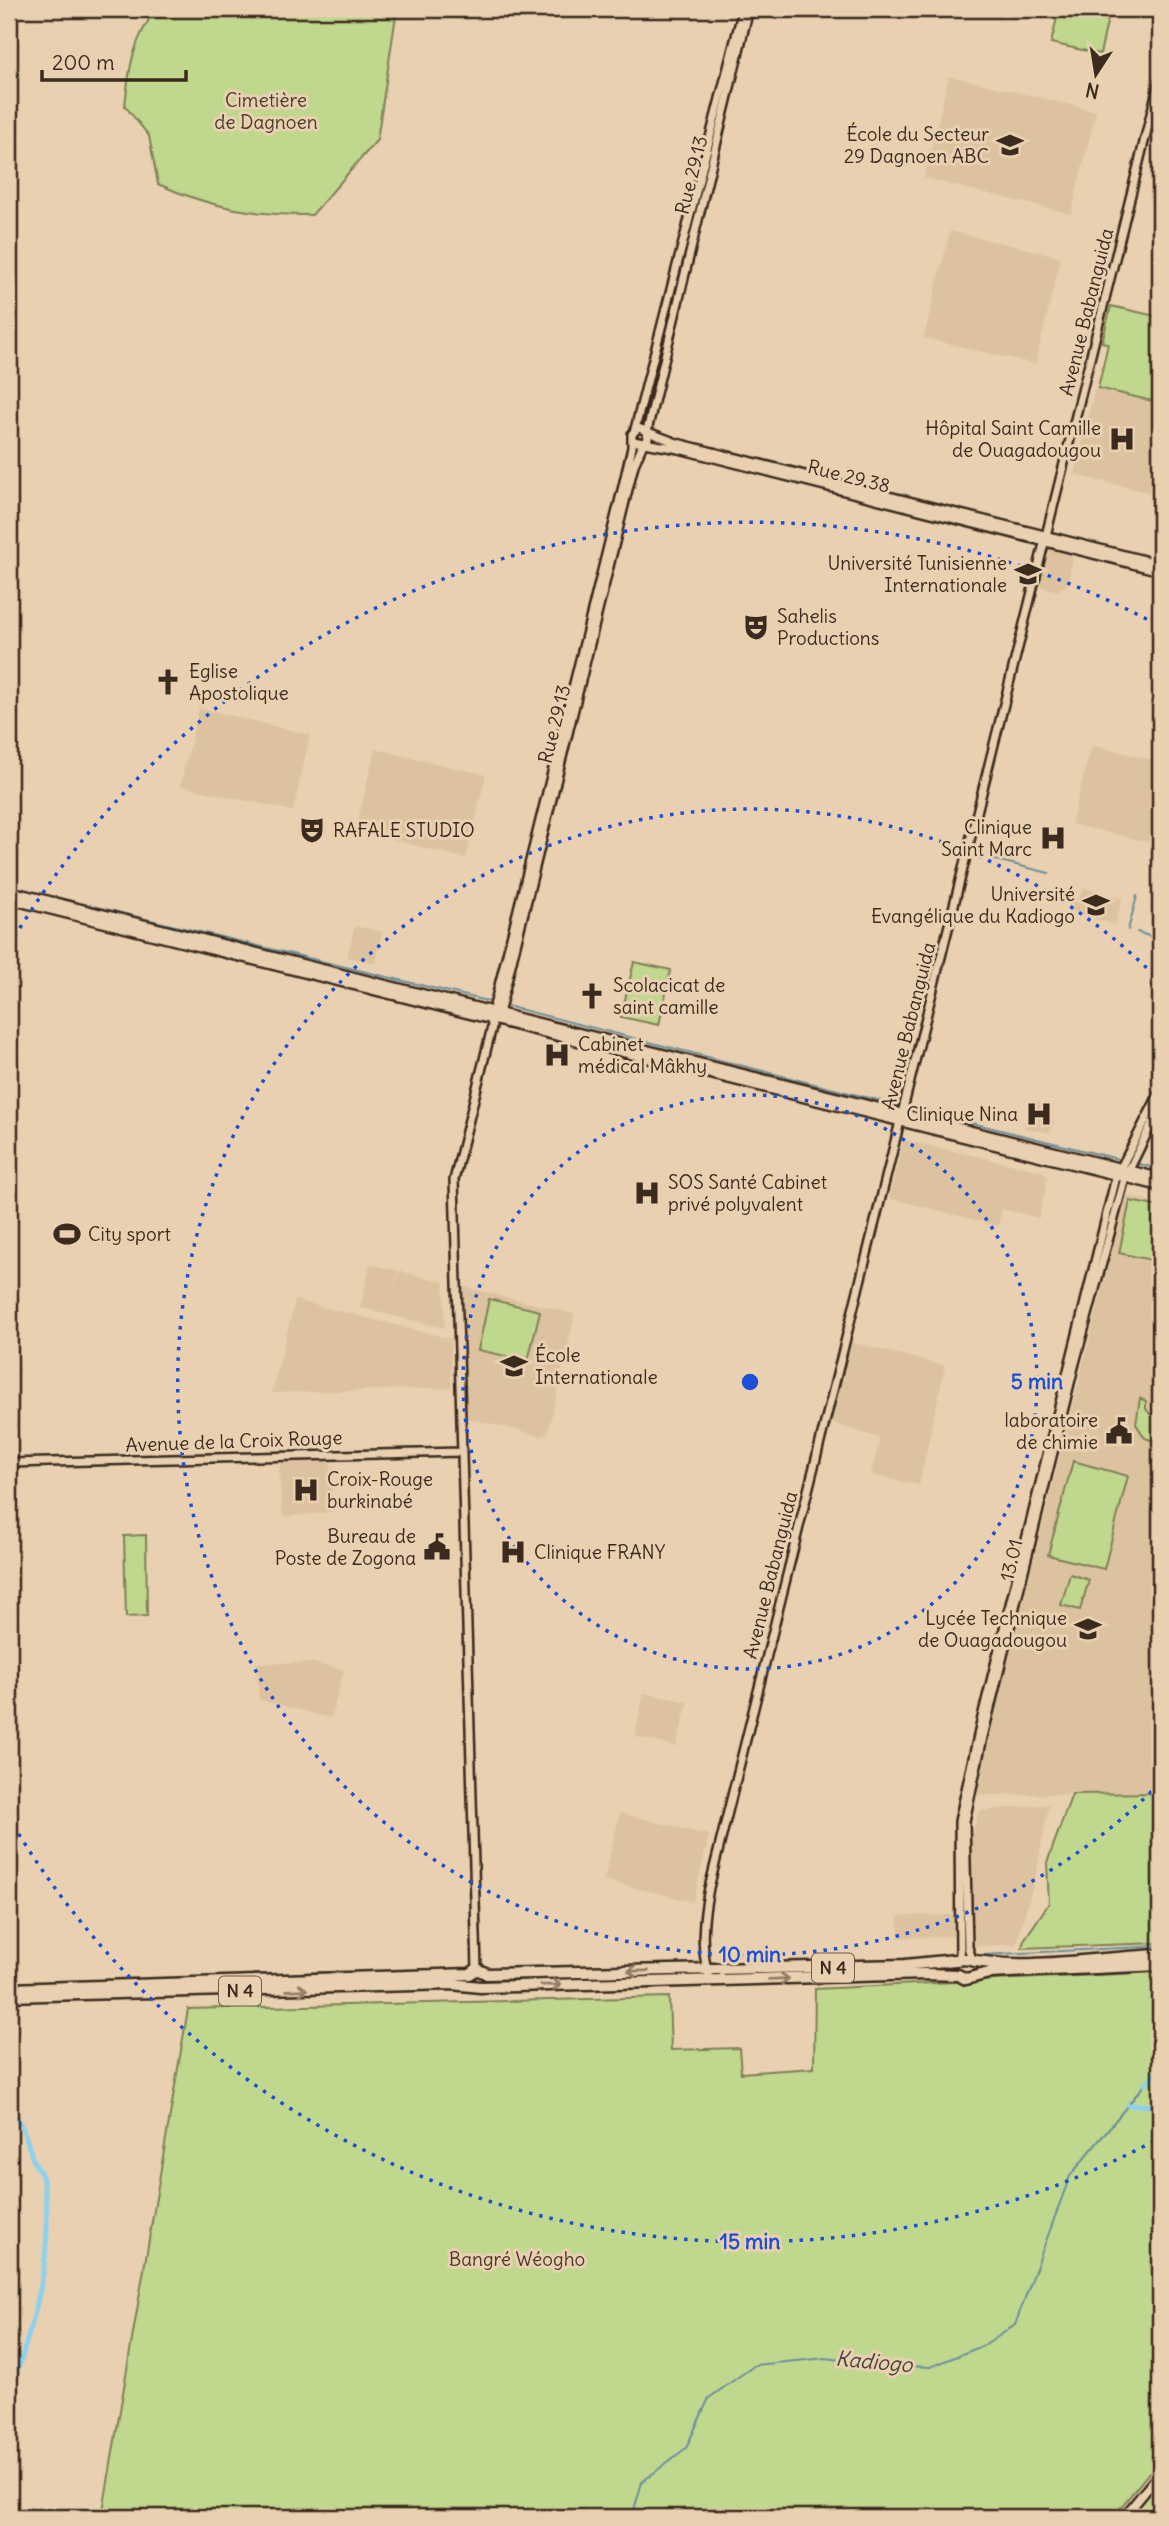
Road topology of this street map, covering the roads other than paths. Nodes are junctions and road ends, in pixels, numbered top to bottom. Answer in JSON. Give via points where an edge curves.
{"nodes":[{"id":1,"x":743,"y":9,"type":"edge"},
{"id":2,"x":749,"y":9,"type":"edge"},
{"id":3,"x":1160,"y":78,"type":"edge"},
{"id":4,"x":635,"y":429,"type":"junction"},
{"id":5,"x":647,"y":431,"type":"junction"},
{"id":6,"x":633,"y":441,"type":"junction"},
{"id":7,"x":644,"y":444,"type":"junction"},
{"id":8,"x":1046,"y":538,"type":"junction"},
{"id":9,"x":1160,"y":564,"type":"edge"},
{"id":10,"x":1160,"y":571,"type":"edge"},
{"id":11,"x":9,"y":891,"type":"edge"},
{"id":12,"x":9,"y":899,"type":"edge"},
{"id":13,"x":494,"y":1018,"type":"junction"},
{"id":14,"x":1160,"y":1092,"type":"edge"},
{"id":15,"x":1160,"y":1107,"type":"edge"},
{"id":16,"x":902,"y":1118,"type":"junction"},
{"id":17,"x":1122,"y":1174,"type":"junction"},
{"id":18,"x":1160,"y":1178,"type":"edge"},
{"id":19,"x":1160,"y":1186,"type":"edge"},
{"id":20,"x":461,"y":1452,"type":"junction"},
{"id":21,"x":9,"y":1463,"type":"edge"},
{"id":22,"x":1155,"y":1958,"type":"edge"},
{"id":23,"x":960,"y":1962,"type":"junction"},
{"id":24,"x":973,"y":1963,"type":"junction"},
{"id":25,"x":1160,"y":1965,"type":"edge"},
{"id":26,"x":706,"y":1970,"type":"junction"},
{"id":27,"x":478,"y":1972,"type":"junction"},
{"id":28,"x":958,"y":1975,"type":"junction"},
{"id":29,"x":974,"y":1975,"type":"junction"},
{"id":30,"x":710,"y":1981,"type":"junction"},
{"id":31,"x":477,"y":1986,"type":"junction"},
{"id":32,"x":9,"y":1989,"type":"edge"},
{"id":33,"x":9,"y":1996,"type":"edge"},
{"id":34,"x":1160,"y":2473,"type":"edge"},
{"id":35,"x":1124,"y":2517,"type":"edge"}],
"edges":[{"from":1,"to":4,"type":"street","name":"Rue 29.13"},
{"from":2,"to":5,"type":"street","name":"Rue 29.13"},
{"from":3,"to":8,"type":"street","name":"Avenue Babanguida"},
{"from":4,"to":5,"type":"street","name":"Rue 29.38"},
{"from":4,"to":6,"type":"street","name":"Rue 29.13"},
{"from":5,"to":7,"type":"street","name":"Rue 29.13"},
{"from":5,"to":8,"type":"street","name":"Rue 29.38","via":[[677,443]]},
{"from":6,"to":7,"type":"street","name":"Rue 29.38"},
{"from":6,"to":13,"type":"street","name":"Rue 29.13"},
{"from":7,"to":8,"type":"street","name":"Rue 29.38"},
{"from":7,"to":13,"type":"street","name":"Rue 29.13","via":[[634,465]]},
{"from":8,"to":9,"type":"street"},
{"from":8,"to":10,"type":"street"},
{"from":8,"to":16,"type":"street","name":"Avenue Babanguida"},
{"from":11,"to":13,"type":"main road"},
{"from":12,"to":13,"type":"main road"},
{"from":13,"to":16,"type":"main road"},
{"from":13,"to":20,"type":"street","via":[[454,1180]]},
{"from":14,"to":17,"type":"street"},
{"from":15,"to":17,"type":"street"},
{"from":16,"to":17,"type":"main road"},
{"from":16,"to":26,"type":"street","name":"Avenue Babanguida","via":[[703,1910]]},
{"from":17,"to":18,"type":"main road"},
{"from":17,"to":19,"type":"main road"},
{"from":17,"to":23,"type":"street","name":"13.01","via":[[959,1821]]},
{"from":17,"to":24,"type":"street","name":"13.01","via":[[965,1821],[968,1947]]},
{"from":20,"to":21,"type":"street","name":"Avenue de la Croix Rouge"},
{"from":20,"to":27,"type":"street"},
{"from":22,"to":24,"type":"highway","number":"N 4"},
{"from":22,"to":25,"type":"highway"},
{"from":22,"to":29,"type":"highway","number":"N 4"},
{"from":23,"to":24,"type":"highway","number":"N 4"},
{"from":23,"to":26,"type":"highway","number":"N 4"},
{"from":23,"to":28,"type":"highway"},
{"from":24,"to":29,"type":"highway"},
{"from":26,"to":27,"type":"highway","number":"N 4","one_way":true},
{"from":26,"to":30,"type":"street","name":"Avenue Babanguida"},
{"from":27,"to":31,"type":"highway"},
{"from":27,"to":31,"type":"highway","via":[[488,1980]]},
{"from":27,"to":32,"type":"highway","number":"N 4"},
{"from":28,"to":29,"type":"highway","number":"N 4","via":[[966,1979]]},
{"from":30,"to":28,"type":"highway","number":"N 4","one_way":true},
{"from":31,"to":30,"type":"highway","number":"N 4","one_way":true},
{"from":33,"to":31,"type":"highway","number":"N 4","one_way":true},
{"from":34,"to":35,"type":"main road"}]}
